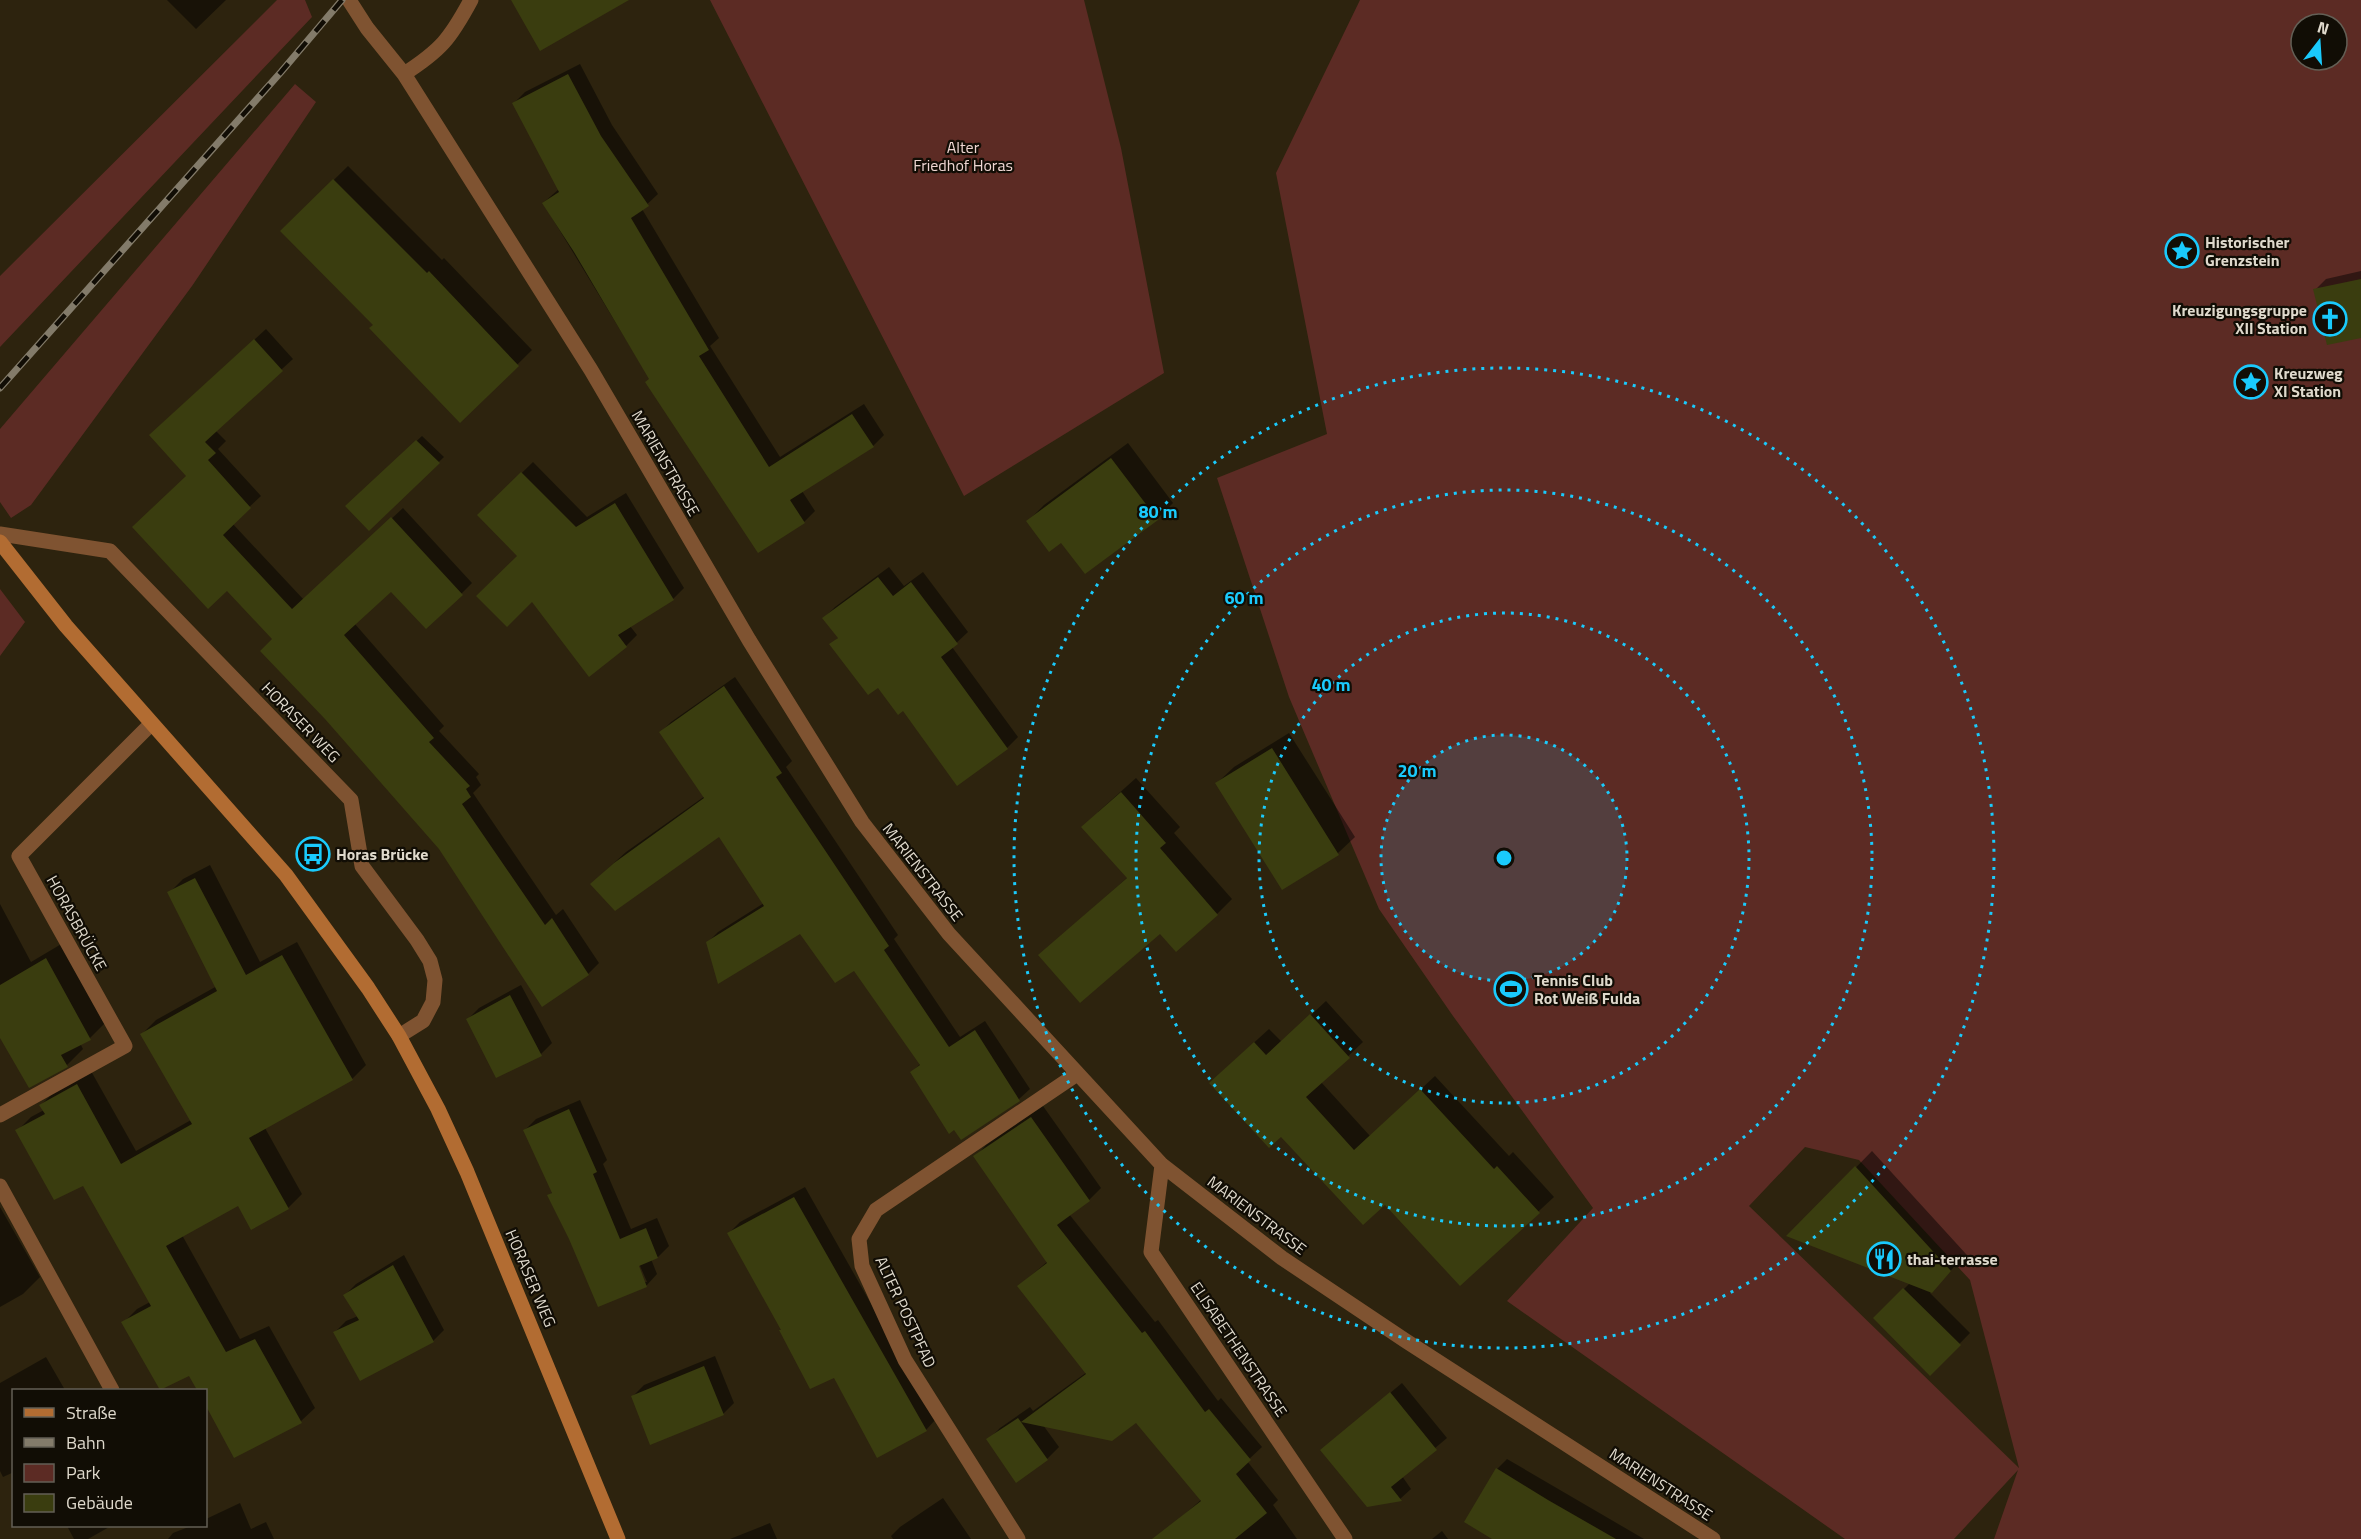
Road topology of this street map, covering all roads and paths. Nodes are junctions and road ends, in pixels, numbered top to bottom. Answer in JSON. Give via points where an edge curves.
{"nodes":[{"id":1,"x":350,"y":0,"type":"edge"},
{"id":2,"x":471,"y":0,"type":"edge"},
{"id":3,"x":404,"y":74,"type":"junction"},
{"id":4,"x":0,"y":534,"type":"edge"},
{"id":5,"x":0,"y":542,"type":"edge"},
{"id":6,"x":151,"y":724,"type":"junction"},
{"id":7,"x":399,"y":1036,"type":"junction"},
{"id":8,"x":1077,"y":1074,"type":"junction"},
{"id":9,"x":0,"y":1115,"type":"edge"},
{"id":10,"x":1162,"y":1165,"type":"junction"},
{"id":11,"x":0,"y":1186,"type":"edge"},
{"id":12,"x":111,"y":1389,"type":"edge"},
{"id":13,"x":618,"y":1539,"type":"edge"},
{"id":14,"x":1018,"y":1539,"type":"edge"},
{"id":15,"x":1345,"y":1539,"type":"edge"},
{"id":16,"x":1713,"y":1539,"type":"edge"}],
"edges":[{"from":1,"to":3,"type":"street","name":"MARIENSTRASSE"},
{"from":2,"to":3,"type":"street","via":[[444,45]]},
{"from":3,"to":8,"type":"street","name":"MARIENSTRASSE","via":[[591,370],[861,822],[949,934]]},
{"from":4,"to":7,"type":"street","name":"HORASER WEG","via":[[110,551],[351,800],[362,866],[417,940],[430,961],[435,980],[433,1002],[423,1021]]},
{"from":5,"to":6,"type":"main road","name":"HORASER WEG"},
{"from":6,"to":7,"type":"main road","name":"HORASER WEG","via":[[286,874]]},
{"from":6,"to":9,"type":"street","name":"HORASBRÜCKE","via":[[19,856],[125,1046]]},
{"from":7,"to":13,"type":"main road","name":"HORASER WEG","via":[[467,1172]]},
{"from":8,"to":10,"type":"street","name":"MARIENSTRASSE"},
{"from":8,"to":14,"type":"street","name":"ALTER POSTPFAD","via":[[876,1210],[859,1239],[862,1266],[905,1360]]},
{"from":10,"to":15,"type":"street","name":"ELISABETHENSTRASSE","via":[[1151,1252]]},
{"from":10,"to":16,"type":"street","name":"MARIENSTRASSE","via":[[1282,1258]]},
{"from":11,"to":12,"type":"street"}]}
